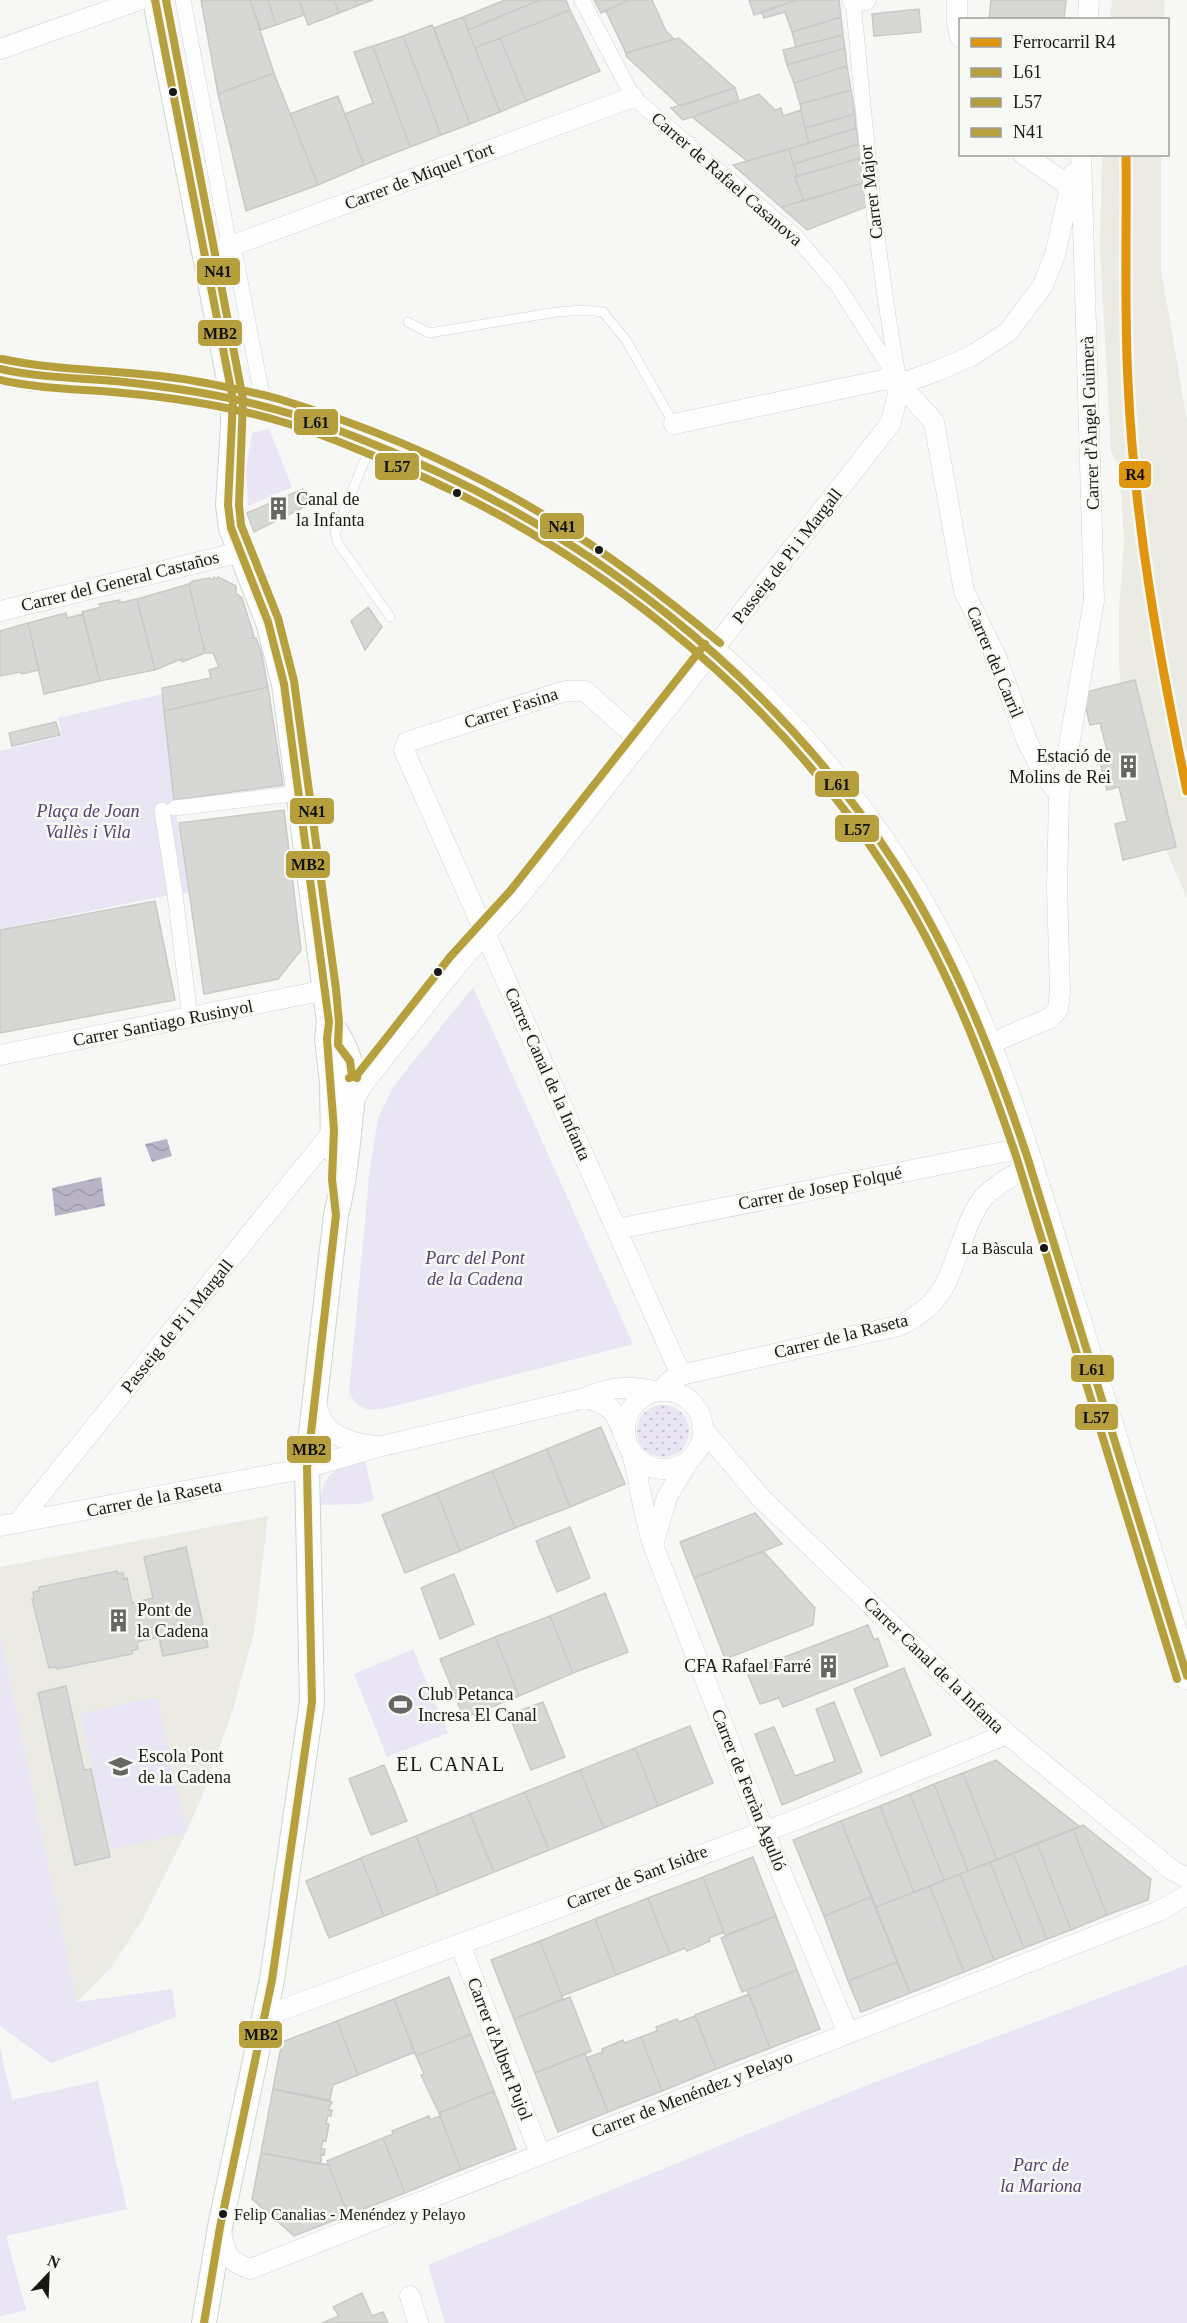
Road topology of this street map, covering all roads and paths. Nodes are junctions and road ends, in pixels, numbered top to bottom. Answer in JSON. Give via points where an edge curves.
{"nodes":[{"id":1,"x":140,"y":0,"type":"edge"},
{"id":2,"x":155,"y":0,"type":"edge"},
{"id":3,"x":183,"y":0,"type":"edge"},
{"id":4,"x":582,"y":0,"type":"edge"},
{"id":5,"x":957,"y":0,"type":"edge"},
{"id":6,"x":1089,"y":0,"type":"edge"},
{"id":7,"x":857,"y":1,"type":"edge"},
{"id":8,"x":1088,"y":18,"type":"edge"},
{"id":9,"x":959,"y":32,"type":"edge"},
{"id":10,"x":0,"y":49,"type":"edge"},
{"id":11,"x":633,"y":96,"type":"junction"},
{"id":12,"x":1026,"y":156,"type":"edge"},
{"id":13,"x":1079,"y":156,"type":"edge"},
{"id":14,"x":1079,"y":156,"type":"edge"},
{"id":15,"x":1071,"y":187,"type":"junction"},
{"id":16,"x":228,"y":239,"type":"dead end"},
{"id":17,"x":204,"y":254,"type":"junction"},
{"id":18,"x":235,"y":255,"type":"dead end"},
{"id":19,"x":408,"y":322,"type":"dead end"},
{"id":20,"x":0,"y":369,"type":"edge"},
{"id":21,"x":31,"y":376,"type":"junction"},
{"id":22,"x":0,"y":382,"type":"edge"},
{"id":23,"x":900,"y":384,"type":"junction"},
{"id":24,"x":262,"y":396,"type":"dead end"},
{"id":25,"x":233,"y":400,"type":"junction"},
{"id":26,"x":674,"y":424,"type":"joint"},
{"id":27,"x":372,"y":443,"type":"junction"},
{"id":28,"x":241,"y":552,"type":"junction"},
{"id":29,"x":0,"y":611,"type":"edge"},
{"id":30,"x":390,"y":617,"type":"dead end"},
{"id":31,"x":713,"y":651,"type":"junction"},
{"id":32,"x":642,"y":742,"type":"junction"},
{"id":33,"x":404,"y":750,"type":"joint"},
{"id":34,"x":300,"y":793,"type":"junction"},
{"id":35,"x":1059,"y":794,"type":"junction"},
{"id":36,"x":484,"y":935,"type":"junction"},
{"id":37,"x":326,"y":990,"type":"junction"},
{"id":38,"x":190,"y":1018,"type":"junction"},
{"id":39,"x":329,"y":1022,"type":"junction"},
{"id":40,"x":987,"y":1045,"type":"junction"},
{"id":41,"x":328,"y":1049,"type":"junction"},
{"id":42,"x":0,"y":1055,"type":"edge"},
{"id":43,"x":356,"y":1092,"type":"junction"},
{"id":44,"x":334,"y":1130,"type":"junction"},
{"id":45,"x":1026,"y":1157,"type":"junction"},
{"id":46,"x":336,"y":1215,"type":"junction"},
{"id":47,"x":617,"y":1229,"type":"junction"},
{"id":48,"x":681,"y":1375,"type":"junction"},
{"id":49,"x":657,"y":1391,"type":"junction"},
{"id":50,"x":585,"y":1398,"type":"junction"},
{"id":51,"x":315,"y":1401,"type":"junction"},
{"id":52,"x":702,"y":1428,"type":"junction"},
{"id":53,"x":378,"y":1447,"type":"junction"},
{"id":54,"x":629,"y":1447,"type":"junction"},
{"id":55,"x":689,"y":1460,"type":"junction"},
{"id":56,"x":307,"y":1468,"type":"junction"},
{"id":57,"x":10,"y":1523,"type":"edge"},
{"id":58,"x":653,"y":1545,"type":"junction"},
{"id":59,"x":1187,"y":1676,"type":"edge"},
{"id":60,"x":1007,"y":1734,"type":"junction"},
{"id":61,"x":764,"y":1831,"type":"junction"},
{"id":62,"x":1187,"y":1878,"type":"edge"},
{"id":63,"x":1187,"y":1895,"type":"edge"},
{"id":64,"x":460,"y":1944,"type":"junction"},
{"id":65,"x":265,"y":2016,"type":"junction"},
{"id":66,"x":848,"y":2033,"type":"junction"},
{"id":67,"x":540,"y":2154,"type":"junction"},
{"id":68,"x":220,"y":2227,"type":"junction"},
{"id":69,"x":410,"y":2296,"type":"dead end"},
{"id":70,"x":204,"y":2323,"type":"edge"},
{"id":71,"x":418,"y":2323,"type":"edge"}],
"edges":[{"from":1,"to":10,"type":"street"},
{"from":2,"to":17,"type":"street"},
{"from":3,"to":16,"type":"street"},
{"from":4,"to":11,"type":"street","name":"Carrer de Rafael Casanova"},
{"from":5,"to":9,"type":"street"},
{"from":6,"to":8,"type":"street"},
{"from":7,"to":23,"type":"street","name":"Carrer Major","via":[[862,114],[884,299]]},
{"from":11,"to":17,"type":"street","name":"Carrer de Miquel Tort"},
{"from":11,"to":23,"type":"street","name":"Carrer de Rafael Casanova","via":[[796,237],[838,286]]},
{"from":12,"to":15,"type":"street"},
{"from":13,"to":15,"type":"street"},
{"from":14,"to":35,"type":"street","name":"Carrer d'Àngel Guimerà","via":[[1095,570],[1094,600]]},
{"from":15,"to":23,"type":"street","via":[[1055,255],[1042,287],[1008,332],[973,355]]},
{"from":17,"to":25,"type":"street"},
{"from":18,"to":24,"type":"street"},
{"from":19,"to":26,"type":"lane","via":[[429,333],[556,312],[603,312],[627,340]]},
{"from":20,"to":21,"type":"main road"},
{"from":21,"to":22,"type":"main road"},
{"from":21,"to":25,"type":"main road","via":[[126,383]]},
{"from":23,"to":26,"type":"street","via":[[887,379]]},
{"from":23,"to":31,"type":"street","name":"Passeig de Pi i Margall","via":[[891,423]]},
{"from":23,"to":35,"type":"street","name":"Carrer del Carril","via":[[934,422],[964,591],[997,659],[1026,739]]},
{"from":25,"to":27,"type":"main road","via":[[275,409]]},
{"from":25,"to":28,"type":"street","via":[[228,505],[231,528]]},
{"from":27,"to":30,"type":"lane","via":[[335,533]]},
{"from":27,"to":31,"type":"main road","via":[[461,482],[546,528],[659,606]]},
{"from":28,"to":29,"type":"street","name":"Carrer del General Castaños"},
{"from":28,"to":34,"type":"street","via":[[276,649]]},
{"from":31,"to":32,"type":"street","name":"Passeig de Pi i Margall"},
{"from":31,"to":40,"type":"main road","via":[[794,730],[873,831],[938,936]]},
{"from":32,"to":33,"type":"street","name":"Carrer Fasina","via":[[585,691],[565,690],[407,742]]},
{"from":32,"to":36,"type":"street","name":"Passeig de Pi i Margall","via":[[519,897]]},
{"from":33,"to":36,"type":"street","name":"Carrer Canal de la Infanta"},
{"from":34,"to":37,"type":"street"},
{"from":34,"to":38,"type":"street","via":[[168,809]]},
{"from":35,"to":40,"type":"street","via":[[1058,1009],[1050,1018]]},
{"from":36,"to":43,"type":"street","name":"Passeig de Pi i Margall"},
{"from":36,"to":47,"type":"street","name":"Carrer Canal de la Infanta"},
{"from":37,"to":38,"type":"street","name":"Carrer Santiago Rusinyol"},
{"from":37,"to":39,"type":"street"},
{"from":38,"to":42,"type":"street","name":"Carrer Santiago Rusinyol"},
{"from":39,"to":41,"type":"street"},
{"from":39,"to":43,"type":"street","via":[[345,1049]]},
{"from":40,"to":45,"type":"main road"},
{"from":41,"to":43,"type":"street","via":[[340,1065],[342,1083]]},
{"from":41,"to":44,"type":"street"},
{"from":43,"to":46,"type":"street"},
{"from":44,"to":46,"type":"street","via":[[332,1179]]},
{"from":44,"to":57,"type":"street","name":"Passeig de Pi i Margall"},
{"from":45,"to":47,"type":"street","name":"Carrer de Josep Folqué"},
{"from":45,"to":48,"type":"street","name":"Carrer de la Raseta","via":[[982,1200],[946,1284],[918,1316],[898,1326]]},
{"from":45,"to":59,"type":"main road"},
{"from":46,"to":51,"type":"street"},
{"from":47,"to":48,"type":"street","name":"Carrer Canal de la Infanta"},
{"from":48,"to":49,"type":"street"},
{"from":49,"to":50,"type":"street","name":"Carrer de la Raseta","via":[[615,1388]]},
{"from":49,"to":52,"type":"street","via":[[686,1398],[700,1415]]},
{"from":49,"to":54,"type":"street","via":[[641,1398],[632,1408],[627,1425]]},
{"from":50,"to":53,"type":"street","name":"Carrer de la Raseta"},
{"from":50,"to":54,"type":"street","via":[[615,1412]]},
{"from":51,"to":53,"type":"street","name":"Carrer de la Raseta","via":[[324,1424],[333,1432],[358,1444]]},
{"from":51,"to":56,"type":"street"},
{"from":52,"to":55,"type":"street","via":[[697,1450]]},
{"from":52,"to":60,"type":"street","name":"Carrer Canal de la Infanta","via":[[761,1498]]},
{"from":53,"to":56,"type":"street","name":"Carrer de la Raseta","via":[[325,1450]]},
{"from":54,"to":55,"type":"street","via":[[652,1467],[678,1467]]},
{"from":54,"to":58,"type":"street","name":"Carrer de Ferràn Agulló"},
{"from":55,"to":58,"type":"street","via":[[667,1497]]},
{"from":56,"to":57,"type":"street","name":"Carrer de la Raseta"},
{"from":56,"to":65,"type":"street","via":[[312,1702]]},
{"from":58,"to":61,"type":"street","name":"Carrer de Ferràn Agulló"},
{"from":60,"to":61,"type":"street","name":"Carrer de Sant Isidre"},
{"from":60,"to":62,"type":"street","name":"Carrer Canal de la Infanta","via":[[1172,1870]]},
{"from":61,"to":64,"type":"street","name":"Carrer de Sant Isidre"},
{"from":61,"to":66,"type":"street","name":"Carrer de Ferràn Agulló"},
{"from":63,"to":66,"type":"street","name":"Carrer de Menéndez y Pelayo","via":[[1159,1911]]},
{"from":64,"to":65,"type":"street","name":"Carrer de Sant Isidre"},
{"from":64,"to":67,"type":"street","name":"Carrer d'Albert Pujol"},
{"from":65,"to":68,"type":"street"},
{"from":66,"to":67,"type":"street","name":"Carrer de Menéndez y Pelayo"},
{"from":67,"to":68,"type":"street","name":"Carrer de Menéndez y Pelayo","via":[[250,2270],[225,2253]]},
{"from":68,"to":70,"type":"street"},
{"from":69,"to":71,"type":"street"}]}
